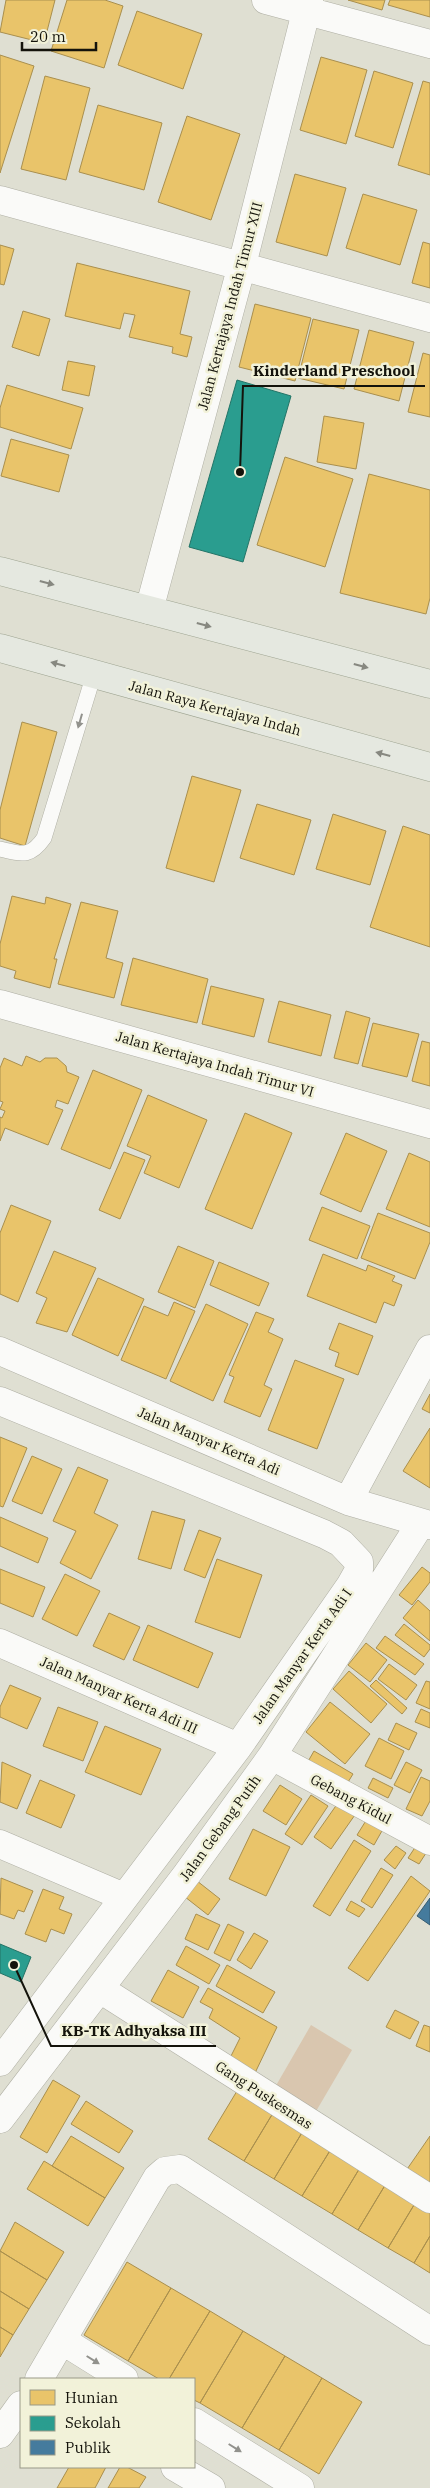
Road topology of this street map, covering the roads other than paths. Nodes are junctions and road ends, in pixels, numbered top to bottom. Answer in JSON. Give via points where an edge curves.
{"nodes":[{"id":1,"x":266,"y":0,"type":"edge"},
{"id":2,"x":307,"y":5,"type":"edge"},
{"id":3,"x":430,"y":44,"type":"edge"},
{"id":4,"x":0,"y":200,"type":"edge"},
{"id":5,"x":242,"y":265,"type":"junction"},
{"id":6,"x":430,"y":318,"type":"edge"},
{"id":7,"x":0,"y":571,"type":"edge"},
{"id":8,"x":149,"y":610,"type":"junction"},
{"id":9,"x":0,"y":648,"type":"edge"},
{"id":10,"x":94,"y":674,"type":"junction"},
{"id":11,"x":430,"y":684,"type":"edge"},
{"id":12,"x":430,"y":767,"type":"edge"},
{"id":13,"x":0,"y":849,"type":"edge"},
{"id":14,"x":0,"y":1004,"type":"edge"},
{"id":15,"x":430,"y":1124,"type":"edge"},
{"id":16,"x":430,"y":1349,"type":"edge"},
{"id":17,"x":0,"y":1351,"type":"edge"},
{"id":18,"x":0,"y":1401,"type":"edge"},
{"id":19,"x":348,"y":1500,"type":"junction"},
{"id":20,"x":426,"y":1524,"type":"edge"},
{"id":21,"x":0,"y":1643,"type":"edge"},
{"id":22,"x":238,"y":1747,"type":"junction"},
{"id":23,"x":272,"y":1756,"type":"junction"},
{"id":24,"x":430,"y":1841,"type":"edge"},
{"id":25,"x":0,"y":1844,"type":"edge"},
{"id":26,"x":124,"y":1897,"type":"junction"},
{"id":27,"x":100,"y":1989,"type":"junction"},
{"id":28,"x":4,"y":2050,"type":"edge"},
{"id":29,"x":0,"y":2119,"type":"edge"},
{"id":30,"x":430,"y":2199,"type":"edge"},
{"id":31,"x":430,"y":2331,"type":"edge"},
{"id":32,"x":62,"y":2341,"type":"junction"},
{"id":33,"x":40,"y":2378,"type":"edge"},
{"id":34,"x":122,"y":2378,"type":"edge"},
{"id":35,"x":20,"y":2406,"type":"edge"},
{"id":36,"x":195,"y":2423,"type":"edge"},
{"id":37,"x":0,"y":2434,"type":"edge"},
{"id":38,"x":177,"y":2468,"type":"edge"},
{"id":39,"x":211,"y":2488,"type":"edge"},
{"id":40,"x":300,"y":2488,"type":"edge"}],
"edges":[{"from":1,"to":2,"type":"street"},
{"from":2,"to":3,"type":"street"},
{"from":2,"to":5,"type":"street","name":"Jalan Kertajaya Indah Timur XIII"},
{"from":4,"to":5,"type":"street"},
{"from":5,"to":6,"type":"street"},
{"from":5,"to":8,"type":"street","name":"Jalan Kertajaya Indah Timur XIII"},
{"from":7,"to":8,"type":"main road","one_way":true},
{"from":8,"to":11,"type":"main road","one_way":true},
{"from":10,"to":9,"type":"main road","name":"Jalan Raya Kertajaya Indah","one_way":true},
{"from":12,"to":10,"type":"main road","name":"Jalan Raya Kertajaya Indah","one_way":true},
{"from":10,"to":13,"type":"lane","one_way":true,"via":[[44,838],[36,850],[24,854]]},
{"from":14,"to":15,"type":"street","name":"Jalan Kertajaya Indah Timur VI"},
{"from":16,"to":19,"type":"street"},
{"from":17,"to":19,"type":"street","name":"Jalan Manyar Kerta Adi"},
{"from":18,"to":22,"type":"street","name":"Jalan Manyar Kerta Adi I","via":[[324,1534],[341,1543],[359,1562],[350,1586]]},
{"from":19,"to":20,"type":"street","name":"Jalan Manyar Kerta Adi"},
{"from":20,"to":23,"type":"street","name":"Jalan Gebang Putih"},
{"from":21,"to":22,"type":"street","name":"Jalan Manyar Kerta Adi III"},
{"from":22,"to":26,"type":"street","name":"Jalan Manyar Kerta Adi I"},
{"from":23,"to":24,"type":"street","name":"Gebang Kidul"},
{"from":23,"to":27,"type":"street","name":"Jalan Gebang Putih"},
{"from":25,"to":26,"type":"street"},
{"from":26,"to":28,"type":"street","name":"Jalan Manyar Kerta Adi I"},
{"from":27,"to":29,"type":"street","name":"Jalan Gebang Putih"},
{"from":27,"to":30,"type":"street","name":"Gang Puskesmas"},
{"from":31,"to":32,"type":"street","via":[[180,2169],[165,2171],[157,2178]]},
{"from":32,"to":33,"type":"street"},
{"from":32,"to":34,"type":"street","one_way":true},
{"from":35,"to":37,"type":"street"},
{"from":36,"to":40,"type":"street","one_way":true},
{"from":38,"to":39,"type":"street"}]}
